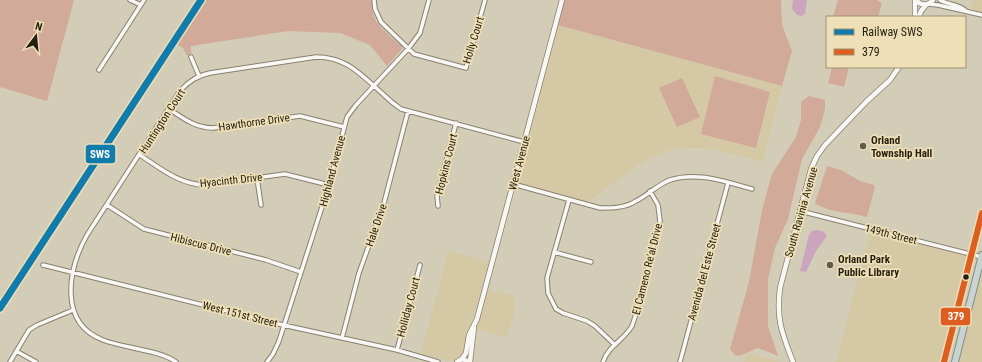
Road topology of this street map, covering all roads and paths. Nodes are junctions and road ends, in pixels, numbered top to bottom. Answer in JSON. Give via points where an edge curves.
{"nodes":[{"id":1,"x":130,"y":0,"type":"edge"},
{"id":2,"x":144,"y":0,"type":"edge"},
{"id":3,"x":374,"y":0,"type":"edge"},
{"id":4,"x":429,"y":0,"type":"edge"},
{"id":5,"x":485,"y":0,"type":"edge"},
{"id":6,"x":562,"y":0,"type":"edge"},
{"id":7,"x":916,"y":0,"type":"edge"},
{"id":8,"x":933,"y":0,"type":"edge"},
{"id":9,"x":940,"y":0,"type":"edge"},
{"id":10,"x":927,"y":4,"type":"junction"},
{"id":11,"x":141,"y":5,"type":"junction"},
{"id":12,"x":966,"y":10,"type":"junction"},
{"id":13,"x":982,"y":15,"type":"edge"},
{"id":14,"x":915,"y":16,"type":"edge"},
{"id":15,"x":919,"y":16,"type":"edge"},
{"id":16,"x":408,"y":48,"type":"junction"},
{"id":17,"x":191,"y":57,"type":"dead end"},
{"id":18,"x":898,"y":68,"type":"edge"},
{"id":19,"x":99,"y":70,"type":"dead end"},
{"id":20,"x":199,"y":76,"type":"junction"},
{"id":21,"x":373,"y":86,"type":"junction"},
{"id":22,"x":168,"y":109,"type":"junction"},
{"id":23,"x":408,"y":111,"type":"junction"},
{"id":24,"x":456,"y":123,"type":"junction"},
{"id":25,"x":344,"y":127,"type":"junction"},
{"id":26,"x":524,"y":142,"type":"junction"},
{"id":27,"x":140,"y":155,"type":"junction"},
{"id":28,"x":257,"y":178,"type":"junction"},
{"id":29,"x":728,"y":182,"type":"junction"},
{"id":30,"x":513,"y":184,"type":"junction"},
{"id":31,"x":329,"y":185,"type":"junction"},
{"id":32,"x":752,"y":189,"type":"dead end"},
{"id":33,"x":650,"y":191,"type":"junction"},
{"id":34,"x":569,"y":200,"type":"junction"},
{"id":35,"x":107,"y":205,"type":"junction"},
{"id":36,"x":260,"y":205,"type":"dead end"},
{"id":37,"x":438,"y":206,"type":"dead end"},
{"id":38,"x":800,"y":211,"type":"junction"},
{"id":39,"x":982,"y":213,"type":"edge"},
{"id":40,"x":554,"y":252,"type":"junction"},
{"id":41,"x":971,"y":255,"type":"junction"},
{"id":42,"x":982,"y":256,"type":"edge"},
{"id":43,"x":592,"y":262,"type":"dead end"},
{"id":44,"x":420,"y":264,"type":"dead end"},
{"id":45,"x":44,"y":265,"type":"dead end"},
{"id":46,"x":73,"y":272,"type":"junction"},
{"id":47,"x":301,"y":272,"type":"junction"},
{"id":48,"x":73,"y":310,"type":"junction"},
{"id":49,"x":283,"y":325,"type":"junction"},
{"id":50,"x":474,"y":326,"type":"junction"},
{"id":51,"x":342,"y":338,"type":"junction"},
{"id":52,"x":615,"y":345,"type":"junction"},
{"id":53,"x":397,"y":350,"type":"junction"},
{"id":54,"x":16,"y":351,"type":"junction"},
{"id":55,"x":462,"y":359,"type":"junction"},
{"id":56,"x":10,"y":362,"type":"edge"},
{"id":57,"x":36,"y":362,"type":"edge"},
{"id":58,"x":176,"y":362,"type":"edge"},
{"id":59,"x":267,"y":362,"type":"edge"},
{"id":60,"x":438,"y":362,"type":"edge"},
{"id":61,"x":457,"y":362,"type":"edge"},
{"id":62,"x":470,"y":362,"type":"edge"},
{"id":63,"x":602,"y":362,"type":"edge"},
{"id":64,"x":680,"y":362,"type":"edge"},
{"id":65,"x":793,"y":362,"type":"edge"},
{"id":66,"x":944,"y":362,"type":"edge"},
{"id":67,"x":955,"y":362,"type":"edge"}],
"edges":[{"from":1,"to":11,"type":"street"},
{"from":2,"to":11,"type":"street"},
{"from":3,"to":16,"type":"street","via":[[381,22]]},
{"from":4,"to":16,"type":"street","name":"Highland Avenue","via":[[420,33]]},
{"from":5,"to":16,"type":"street","name":"Holly Court","via":[[466,68],[414,54]]},
{"from":6,"to":26,"type":"street","name":"West Avenue"},
{"from":7,"to":10,"type":"street","via":[[920,4]]},
{"from":7,"to":14,"type":"street"},
{"from":8,"to":10,"type":"street"},
{"from":9,"to":12,"type":"street"},
{"from":10,"to":12,"type":"street"},
{"from":10,"to":15,"type":"street"},
{"from":11,"to":19,"type":"street"},
{"from":12,"to":13,"type":"street"},
{"from":16,"to":21,"type":"street","name":"Highland Avenue"},
{"from":17,"to":20,"type":"street"},
{"from":18,"to":38,"type":"street","name":"South Ravinia Avenue","via":[[890,80],[825,145],[811,169]]},
{"from":20,"to":21,"type":"street","name":"Huntington Court","via":[[225,70],[325,57],[352,66]]},
{"from":20,"to":22,"type":"street","name":"Huntington Court","via":[[184,87]]},
{"from":21,"to":23,"type":"street","name":"Huntington Court","via":[[397,106]]},
{"from":21,"to":25,"type":"street","name":"Highland Avenue","via":[[350,111]]},
{"from":22,"to":25,"type":"street","name":"Hawthorne Drive","via":[[202,128],[300,116]]},
{"from":22,"to":27,"type":"street","name":"Huntington Court"},
{"from":23,"to":24,"type":"street","name":"Huntington Court"},
{"from":23,"to":51,"type":"street","name":"Hale Drive","via":[[384,203],[359,273]]},
{"from":24,"to":26,"type":"street","name":"Huntington Court"},
{"from":24,"to":37,"type":"street","name":"Hopkins Court","via":[[437,196]]},
{"from":25,"to":31,"type":"street","name":"Highland Avenue"},
{"from":26,"to":30,"type":"street","name":"West Avenue"},
{"from":27,"to":28,"type":"street","name":"Hyacinth Drive","via":[[191,184],[206,185]]},
{"from":27,"to":35,"type":"street","name":"Huntington Court"},
{"from":28,"to":31,"type":"street","name":"Hyacinth Drive","via":[[285,174]]},
{"from":28,"to":36,"type":"street"},
{"from":29,"to":32,"type":"street"},
{"from":29,"to":33,"type":"street","via":[[698,176],[685,177],[666,182]]},
{"from":29,"to":64,"type":"street","name":"Avenida del Este Street"},
{"from":30,"to":34,"type":"street"},
{"from":30,"to":50,"type":"street","name":"West Avenue"},
{"from":31,"to":47,"type":"street","name":"Highland Avenue"},
{"from":33,"to":34,"type":"street","via":[[622,207],[600,208]]},
{"from":33,"to":52,"type":"street","name":"El Cameno Re'al Drive","via":[[658,205],[660,221],[632,326]]},
{"from":34,"to":40,"type":"street"},
{"from":35,"to":46,"type":"street","name":"Huntington Court","via":[[83,241]]},
{"from":35,"to":47,"type":"street","name":"Hibiscus Drive","via":[[144,229],[266,260]]},
{"from":38,"to":41,"type":"street","name":"149th Street"},
{"from":38,"to":65,"type":"street","name":"South Ravinia Avenue","via":[[778,301],[779,323]]},
{"from":39,"to":41,"type":"highway"},
{"from":40,"to":43,"type":"street"},
{"from":40,"to":52,"type":"street","via":[[547,286],[556,309],[587,321]]},
{"from":41,"to":42,"type":"street","name":"149th Street"},
{"from":41,"to":66,"type":"highway"},
{"from":42,"to":67,"type":"highway"},
{"from":44,"to":53,"type":"street","name":"Holliday Court"},
{"from":45,"to":46,"type":"street","name":"West 151st Street"},
{"from":46,"to":48,"type":"street","name":"Huntington Court","via":[[70,291]]},
{"from":46,"to":49,"type":"street","name":"West 151st Street"},
{"from":47,"to":49,"type":"street","name":"Highland Avenue"},
{"from":48,"to":54,"type":"street","via":[[34,326]]},
{"from":48,"to":58,"type":"street","name":"Huntington Court","via":[[83,326],[97,337],[107,342],[162,355]]},
{"from":49,"to":51,"type":"street","name":"West 151st Street"},
{"from":49,"to":59,"type":"street","name":"Highland Avenue","via":[[276,347]]},
{"from":50,"to":55,"type":"street","name":"West Avenue"},
{"from":50,"to":62,"type":"street","name":"West Avenue"},
{"from":51,"to":53,"type":"street","name":"West 151st Street"},
{"from":52,"to":63,"type":"street","name":"El Cameno Re'al Drive","via":[[608,350]]},
{"from":53,"to":60,"type":"street","name":"West 151st Street"},
{"from":54,"to":56,"type":"street"},
{"from":54,"to":57,"type":"street"},
{"from":55,"to":61,"type":"street"},
{"from":55,"to":62,"type":"street"}]}
